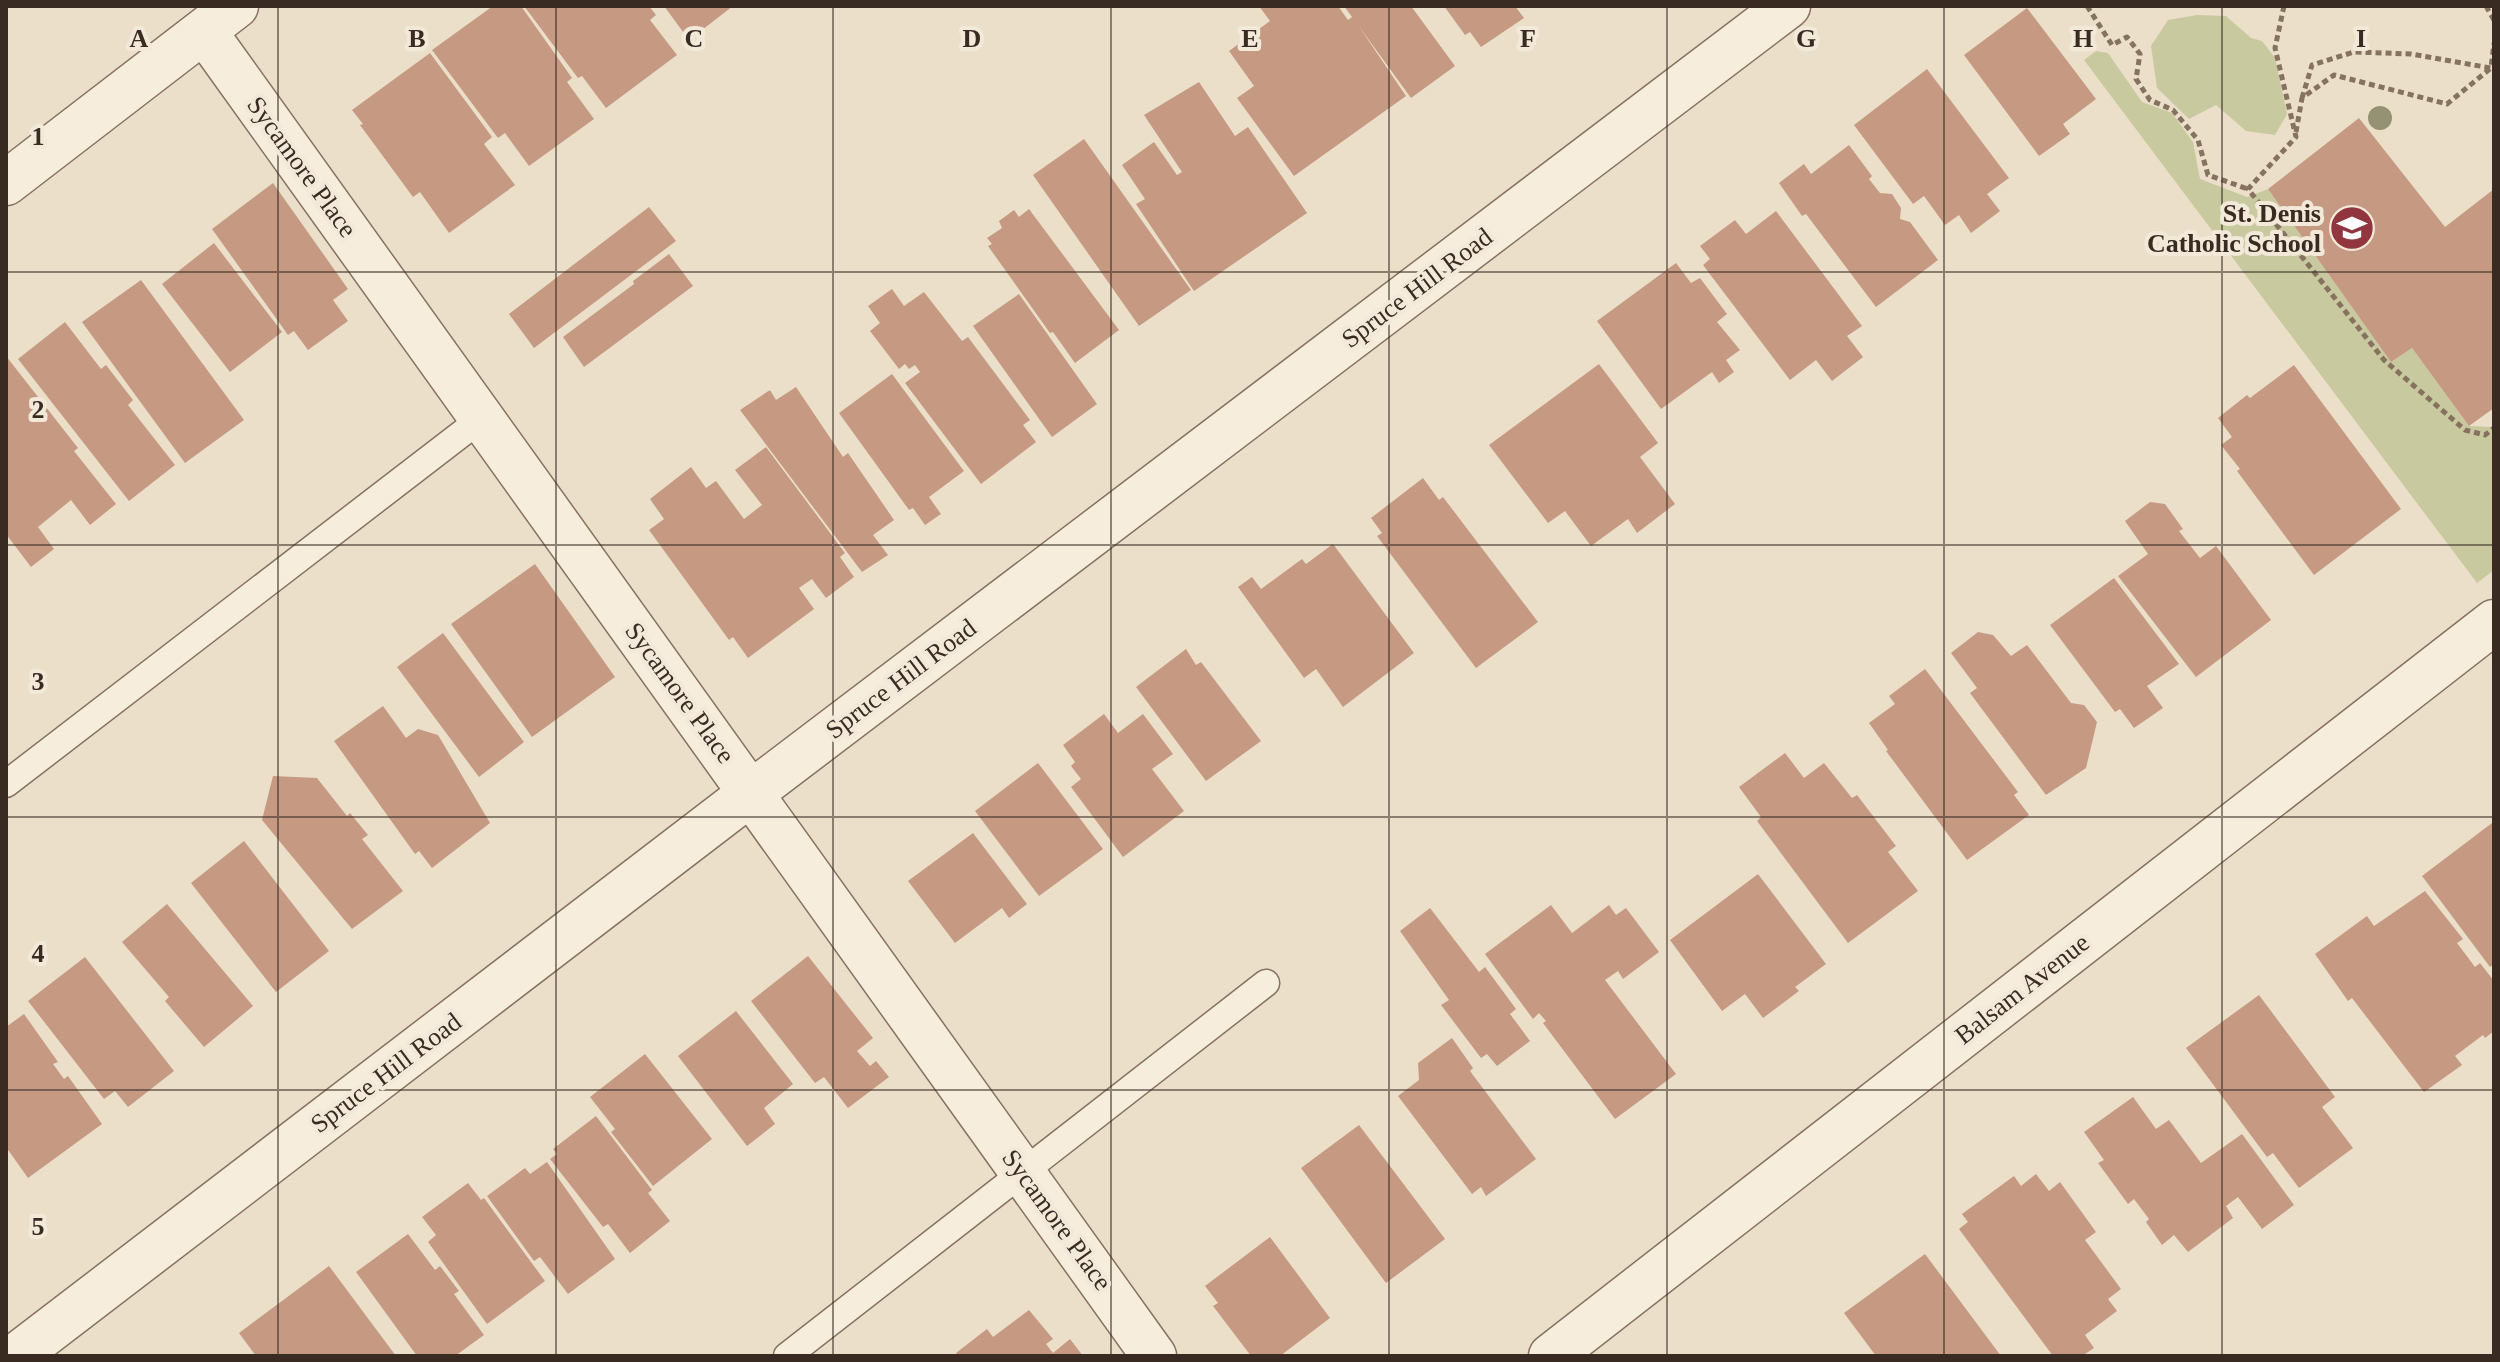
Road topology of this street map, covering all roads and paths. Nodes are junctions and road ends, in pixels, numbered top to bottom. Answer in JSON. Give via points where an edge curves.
{"nodes":[{"id":1,"x":1788,"y":6,"type":"edge"},
{"id":2,"x":2087,"y":6,"type":"edge"},
{"id":3,"x":2284,"y":6,"type":"edge"},
{"id":4,"x":2489,"y":7,"type":"edge"},
{"id":5,"x":220,"y":18,"type":"edge"},
{"id":6,"x":2494,"y":20,"type":"edge"},
{"id":7,"x":2494,"y":43,"type":"edge"},
{"id":8,"x":2491,"y":68,"type":"junction"},
{"id":9,"x":2302,"y":98,"type":"junction"},
{"id":10,"x":2296,"y":137,"type":"junction"},
{"id":11,"x":6,"y":183,"type":"edge"},
{"id":12,"x":2248,"y":189,"type":"junction"},
{"id":13,"x":482,"y":418,"type":"junction"},
{"id":14,"x":2494,"y":428,"type":"edge"},
{"id":15,"x":2494,"y":622,"type":"edge"},
{"id":16,"x":6,"y":784,"type":"edge"},
{"id":17,"x":751,"y":793,"type":"junction"},
{"id":18,"x":1266,"y":983,"type":"dead end"},
{"id":19,"x":1023,"y":1174,"type":"junction"},
{"id":20,"x":16,"y":1356,"type":"edge"},
{"id":21,"x":787,"y":1356,"type":"edge"},
{"id":22,"x":1154,"y":1356,"type":"edge"},
{"id":23,"x":1551,"y":1356,"type":"edge"}],
"edges":[{"from":1,"to":17,"type":"street","name":"Spruce Hill Road"},
{"from":2,"to":12,"type":"path","via":[[2112,45],[2127,37],[2140,54],[2136,79],[2150,100],[2173,110],[2198,140],[2208,175]]},
{"from":3,"to":10,"type":"path","via":[[2275,48]]},
{"from":4,"to":6,"type":"path"},
{"from":5,"to":11,"type":"street"},
{"from":5,"to":13,"type":"street","name":"Sycamore Place"},
{"from":7,"to":8,"type":"path"},
{"from":8,"to":9,"type":"path","via":[[2447,104],[2334,75]]},
{"from":8,"to":9,"type":"path","via":[[2411,54],[2354,52],[2312,65]]},
{"from":9,"to":10,"type":"path"},
{"from":10,"to":12,"type":"path"},
{"from":12,"to":14,"type":"path","via":[[2384,360],[2465,430],[2485,435]]},
{"from":13,"to":16,"type":"lane"},
{"from":13,"to":17,"type":"street","name":"Sycamore Place"},
{"from":15,"to":23,"type":"street","name":"Balsam Avenue"},
{"from":17,"to":19,"type":"street","name":"Sycamore Place"},
{"from":17,"to":20,"type":"street","name":"Spruce Hill Road"},
{"from":18,"to":19,"type":"lane"},
{"from":19,"to":21,"type":"lane"},
{"from":19,"to":22,"type":"street","name":"Sycamore Place"}]}
